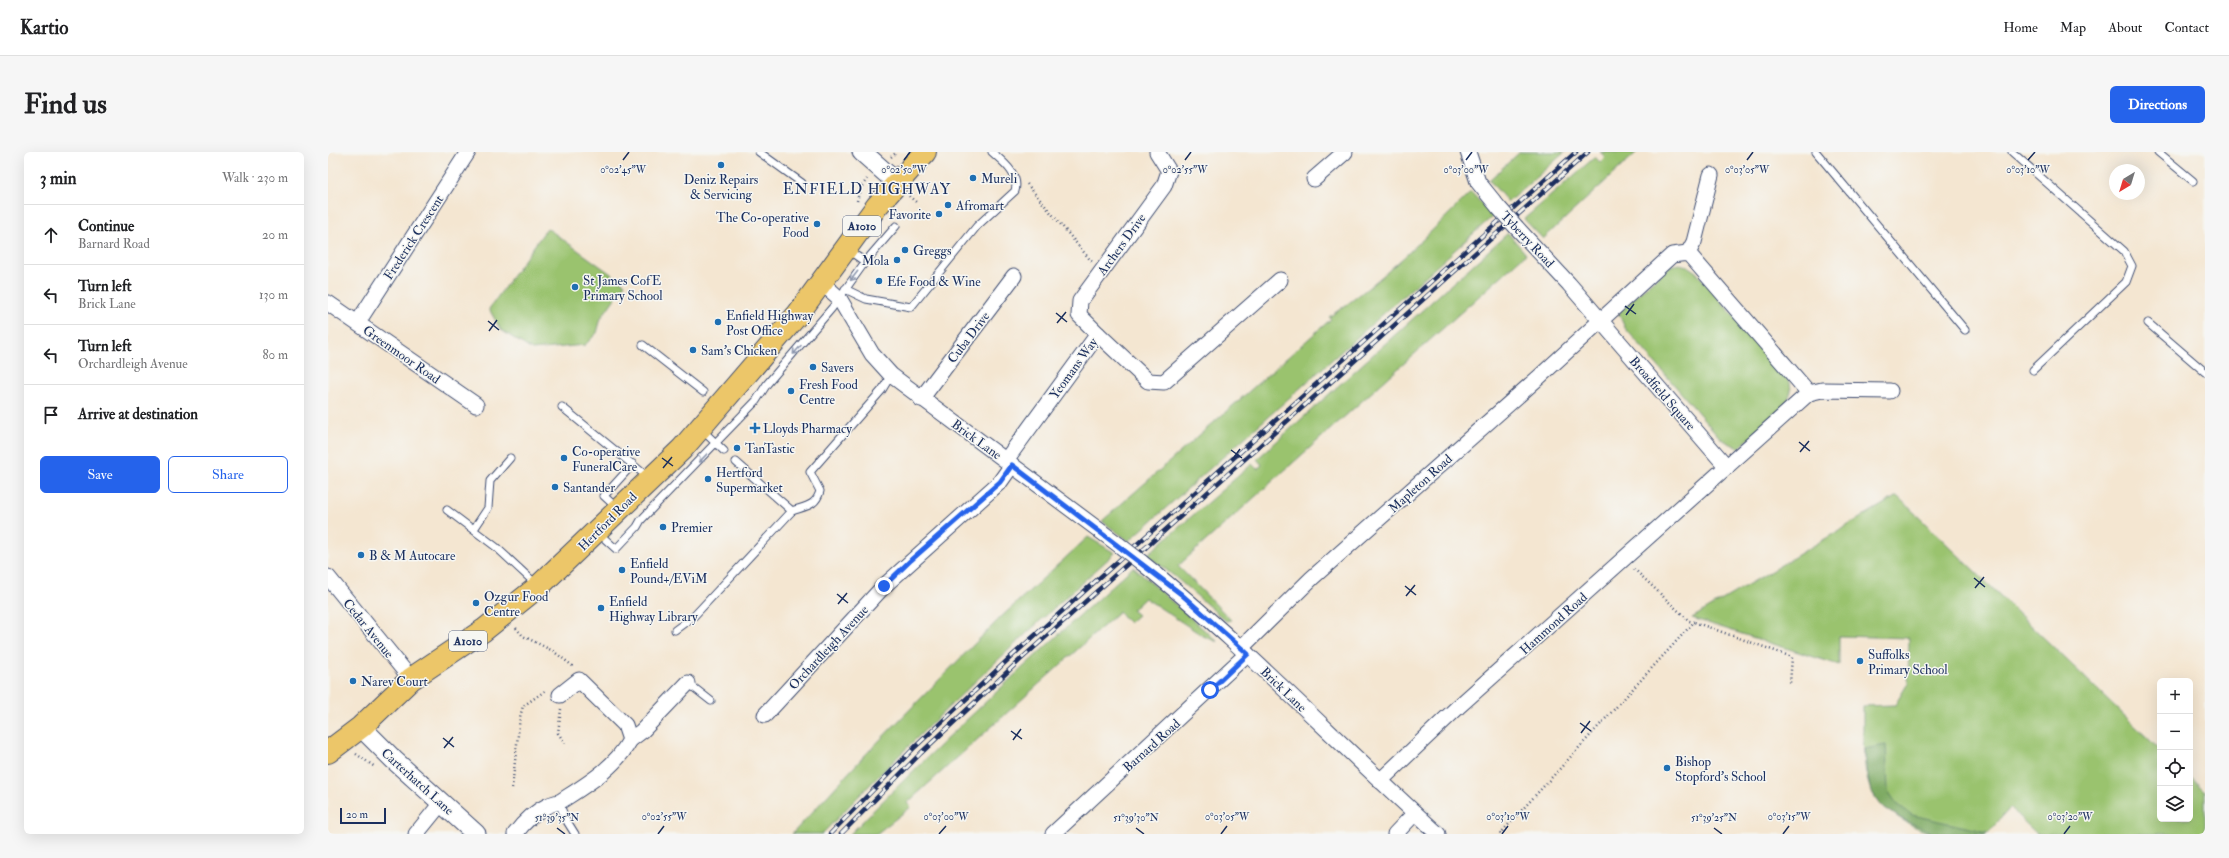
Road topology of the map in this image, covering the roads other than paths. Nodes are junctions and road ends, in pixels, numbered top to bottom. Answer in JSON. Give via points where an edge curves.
{"nodes":[{"id":1,"x":468,"y":152,"type":"edge"},
{"id":2,"x":759,"y":152,"type":"edge"},
{"id":3,"x":862,"y":152,"type":"edge"},
{"id":4,"x":925,"y":152,"type":"edge"},
{"id":5,"x":992,"y":152,"type":"edge"},
{"id":6,"x":1157,"y":152,"type":"edge"},
{"id":7,"x":1345,"y":152,"type":"edge"},
{"id":8,"x":1468,"y":152,"type":"edge"},
{"id":9,"x":1816,"y":152,"type":"edge"},
{"id":10,"x":2012,"y":152,"type":"edge"},
{"id":11,"x":2158,"y":152,"type":"edge"},
{"id":12,"x":1711,"y":175,"type":"dead end"},
{"id":13,"x":1314,"y":179,"type":"dead end"},
{"id":14,"x":2193,"y":180,"type":"dead end"},
{"id":15,"x":896,"y":182,"type":"junction"},
{"id":16,"x":802,"y":183,"type":"dead end"},
{"id":17,"x":896,"y":226,"type":"dead end"},
{"id":18,"x":846,"y":249,"type":"junction"},
{"id":19,"x":1688,"y":253,"type":"junction"},
{"id":20,"x":865,"y":262,"type":"junction"},
{"id":21,"x":1014,"y":276,"type":"dead end"},
{"id":22,"x":1280,"y":280,"type":"dead end"},
{"id":23,"x":822,"y":283,"type":"junction"},
{"id":24,"x":842,"y":293,"type":"junction"},
{"id":25,"x":328,"y":303,"type":"edge"},
{"id":26,"x":1600,"y":319,"type":"junction"},
{"id":27,"x":358,"y":322,"type":"junction"},
{"id":28,"x":2148,"y":323,"type":"dead end"},
{"id":29,"x":1965,"y":330,"type":"dead end"},
{"id":30,"x":1098,"y":334,"type":"junction"},
{"id":31,"x":643,"y":345,"type":"dead end"},
{"id":32,"x":2033,"y":370,"type":"dead end"},
{"id":33,"x":2205,"y":372,"type":"edge"},
{"id":34,"x":891,"y":375,"type":"junction"},
{"id":35,"x":1890,"y":391,"type":"dead end"},
{"id":36,"x":703,"y":392,"type":"dead end"},
{"id":37,"x":1809,"y":393,"type":"junction"},
{"id":38,"x":922,"y":399,"type":"junction"},
{"id":39,"x":476,"y":405,"type":"dead end"},
{"id":40,"x":562,"y":407,"type":"dead end"},
{"id":41,"x":708,"y":437,"type":"junction"},
{"id":42,"x":724,"y":451,"type":"dead end"},
{"id":43,"x":510,"y":458,"type":"dead end"},
{"id":44,"x":736,"y":462,"type":"dead end"},
{"id":45,"x":1009,"y":463,"type":"junction"},
{"id":46,"x":633,"y":464,"type":"junction"},
{"id":47,"x":1727,"y":467,"type":"junction"},
{"id":48,"x":650,"y":479,"type":"junction"},
{"id":49,"x":618,"y":509,"type":"junction"},
{"id":50,"x":447,"y":510,"type":"dead end"},
{"id":51,"x":792,"y":511,"type":"junction"},
{"id":52,"x":474,"y":529,"type":"junction"},
{"id":53,"x":606,"y":539,"type":"dead end"},
{"id":54,"x":328,"y":576,"type":"edge"},
{"id":55,"x":539,"y":586,"type":"junction"},
{"id":56,"x":675,"y":630,"type":"dead end"},
{"id":57,"x":1244,"y":651,"type":"junction"},
{"id":58,"x":411,"y":679,"type":"junction"},
{"id":59,"x":688,"y":683,"type":"joint"},
{"id":60,"x":560,"y":695,"type":"road end"},
{"id":61,"x":711,"y":701,"type":"dead end"},
{"id":62,"x":765,"y":715,"type":"dead end"},
{"id":63,"x":361,"y":727,"type":"junction"},
{"id":64,"x":630,"y":740,"type":"junction"},
{"id":65,"x":328,"y":752,"type":"edge"},
{"id":66,"x":1380,"y":781,"type":"junction"},
{"id":67,"x":442,"y":802,"type":"junction"},
{"id":68,"x":560,"y":802,"type":"junction"},
{"id":69,"x":1415,"y":813,"type":"junction"},
{"id":70,"x":416,"y":834,"type":"edge"},
{"id":71,"x":476,"y":834,"type":"edge"},
{"id":72,"x":515,"y":834,"type":"edge"},
{"id":73,"x":575,"y":834,"type":"edge"},
{"id":74,"x":1053,"y":834,"type":"edge"},
{"id":75,"x":1395,"y":834,"type":"edge"},
{"id":76,"x":1438,"y":834,"type":"edge"}],
"edges":[{"from":1,"to":27,"type":"street","name":"Frederick Crescent"},
{"from":2,"to":16,"type":"lane"},
{"from":3,"to":15,"type":"street"},
{"from":4,"to":15,"type":"main road","name":"Hertford Road","number":"A1010"},
{"from":5,"to":24,"type":"lane","via":[[1014,176],[1017,183],[1015,191],[977,226],[911,307]]},
{"from":6,"to":30,"type":"street","name":"Archers Drive","via":[[1169,171],[1164,186],[1080,300],[1079,315]]},
{"from":7,"to":13,"type":"street"},
{"from":8,"to":26,"type":"street","name":"Tyberry Road","bridge":true,"via":[[1478,182]]},
{"from":9,"to":29,"type":"lane"},
{"from":10,"to":32,"type":"lane","via":[[2124,251],[2132,266],[2126,282]]},
{"from":11,"to":14,"type":"lane"},
{"from":12,"to":19,"type":"street","via":[[1694,242]]},
{"from":15,"to":18,"type":"main road","name":"Hertford Road","number":"A1010"},
{"from":17,"to":20,"type":"lane","name":"Hertford Road"},
{"from":18,"to":20,"type":"lane"},
{"from":18,"to":23,"type":"main road","name":"Hertford Road","number":"A1010"},
{"from":19,"to":26,"type":"street","via":[[1672,255]]},
{"from":19,"to":37,"type":"street"},
{"from":20,"to":24,"type":"lane","name":"Hertford Road","one_way":true},
{"from":21,"to":38,"type":"street","name":"Cuba Drive"},
{"from":22,"to":30,"type":"street","name":"Yeomans Way","via":[[1164,382],[1148,381]]},
{"from":23,"to":24,"type":"street","name":"Brick Lane"},
{"from":23,"to":41,"type":"main road","name":"Hertford Road","number":"A1010"},
{"from":24,"to":34,"type":"street","name":"Brick Lane","via":[[872,354]]},
{"from":24,"to":41,"type":"lane","name":"Hertford Road","one_way":true,"via":[[756,401]]},
{"from":25,"to":27,"type":"street","name":"Greenmoor Road"},
{"from":26,"to":47,"type":"street","name":"Broadfield Square"},
{"from":26,"to":57,"type":"street","name":"Mapleton Road","via":[[1520,394],[1312,578]]},
{"from":27,"to":39,"type":"street","name":"Greenmoor Road"},
{"from":28,"to":33,"type":"lane"},
{"from":30,"to":45,"type":"street","name":"Yeomans Way"},
{"from":31,"to":36,"type":"lane"},
{"from":34,"to":38,"type":"street","name":"Brick Lane"},
{"from":34,"to":51,"type":"lane","via":[[882,390],[810,472],[820,491],[815,502]]},
{"from":35,"to":37,"type":"street","via":[[1822,390]]},
{"from":37,"to":47,"type":"street"},
{"from":38,"to":45,"type":"street","name":"Brick Lane"},
{"from":40,"to":46,"type":"lane"},
{"from":41,"to":42,"type":"lane"},
{"from":41,"to":48,"type":"main road","name":"Hertford Road","number":"A1010"},
{"from":41,"to":53,"type":"lane","name":"Hertford Road","one_way":true,"via":[[616,549]]},
{"from":43,"to":52,"type":"lane","via":[[490,481],[488,508]]},
{"from":44,"to":51,"type":"lane"},
{"from":45,"to":57,"type":"street","name":"Brick Lane","bridge":true,"via":[[1141,562]]},
{"from":45,"to":62,"type":"street","name":"Orchardleigh Avenue","via":[[1000,482],[884,586]]},
{"from":46,"to":48,"type":"lane"},
{"from":46,"to":49,"type":"lane","via":[[604,496]]},
{"from":47,"to":66,"type":"street","name":"Hammond Road","via":[[1458,707]]},
{"from":48,"to":49,"type":"main road","name":"Hertford Road","number":"A1010"},
{"from":49,"to":55,"type":"main road","name":"Hertford Road","number":"A1010"},
{"from":50,"to":52,"type":"lane"},
{"from":51,"to":56,"type":"lane","via":[[694,616]]},
{"from":52,"to":55,"type":"lane"},
{"from":54,"to":58,"type":"street","name":"Cedar Avenue"},
{"from":55,"to":58,"type":"main road","name":"Hertford Road","number":"A1010","via":[[484,630]]},
{"from":57,"to":66,"type":"street","name":"Brick Lane"},
{"from":57,"to":74,"type":"street","name":"Barnard Road"},
{"from":58,"to":63,"type":"main road","name":"Hertford Road","number":"A1010"},
{"from":59,"to":61,"type":"lane"},
{"from":59,"to":64,"type":"street","via":[[647,727]]},
{"from":60,"to":64,"type":"street","via":[[579,680],[625,725]]},
{"from":63,"to":65,"type":"main road","name":"Hertford Road","number":"A1010"},
{"from":63,"to":67,"type":"street","name":"Carterhatch Lane"},
{"from":64,"to":68,"type":"street","via":[[611,766]]},
{"from":66,"to":69,"type":"street","name":"Brick Lane"},
{"from":67,"to":70,"type":"street"},
{"from":67,"to":71,"type":"street","name":"Carterhatch Lane"},
{"from":68,"to":72,"type":"street","via":[[539,810]]},
{"from":68,"to":73,"type":"lane","via":[[565,818]]},
{"from":69,"to":75,"type":"street"},
{"from":69,"to":76,"type":"street","name":"Brick Lane"}]}
